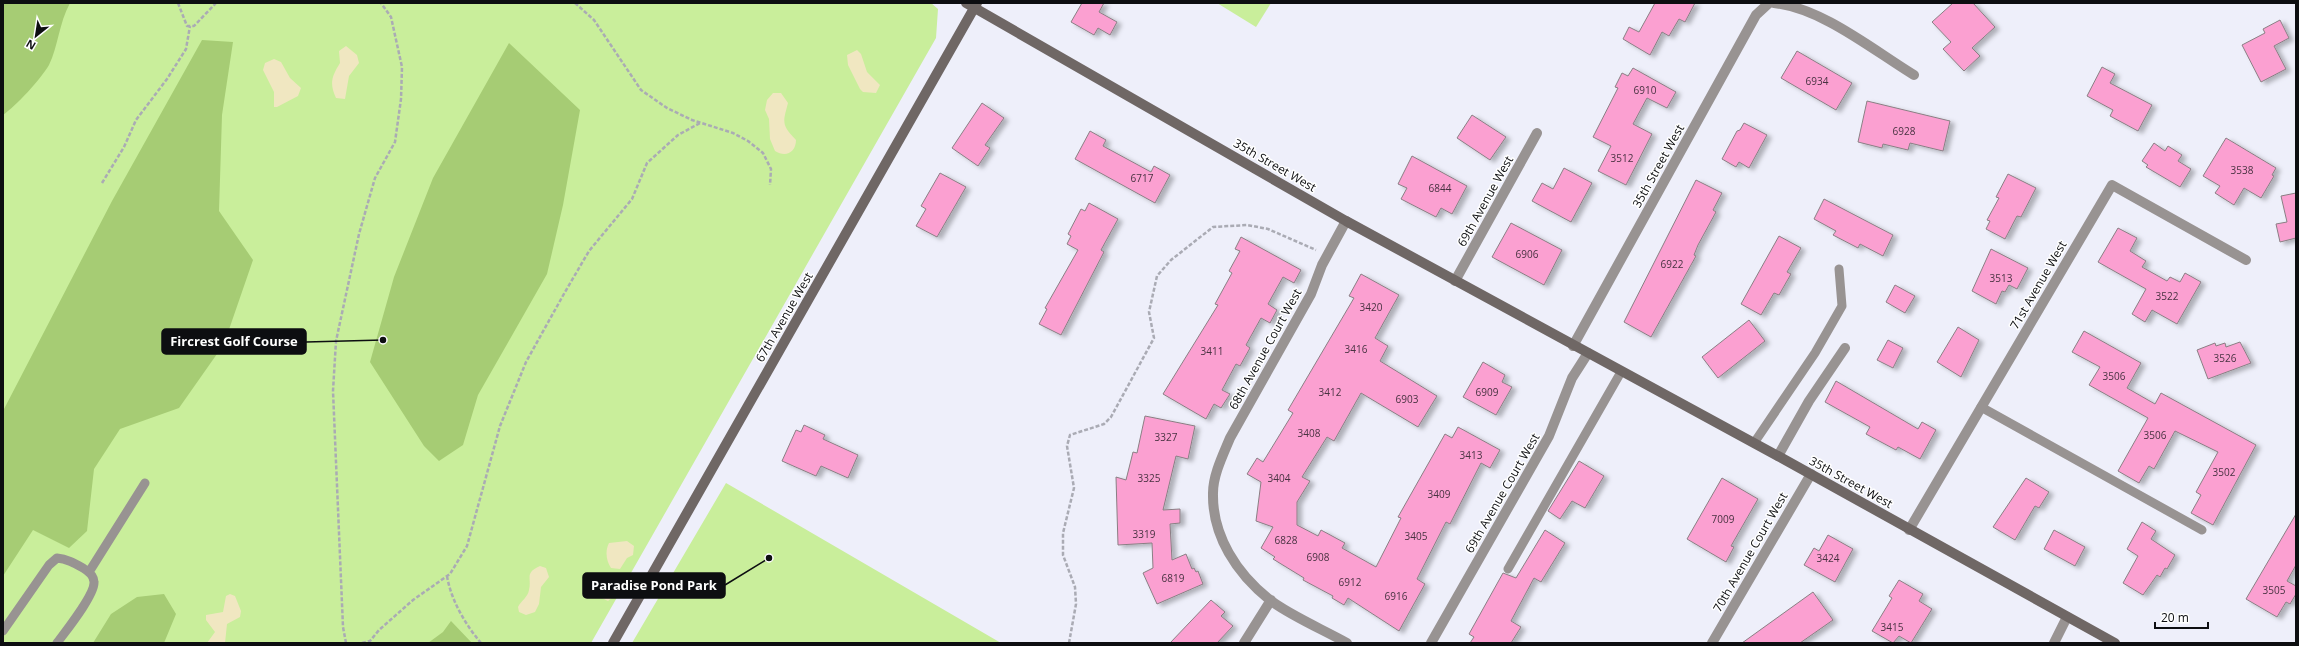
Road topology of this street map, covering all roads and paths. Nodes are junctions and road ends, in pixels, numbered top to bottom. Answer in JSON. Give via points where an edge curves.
{"nodes":[{"id":1,"x":178,"y":3,"type":"edge"},
{"id":2,"x":216,"y":3,"type":"edge"},
{"id":3,"x":381,"y":3,"type":"edge"},
{"id":4,"x":575,"y":3,"type":"edge"},
{"id":5,"x":1769,"y":3,"type":"edge"},
{"id":6,"x":1774,"y":3,"type":"edge"},
{"id":7,"x":973,"y":5,"type":"edge"},
{"id":8,"x":190,"y":26,"type":"junction"},
{"id":9,"x":1914,"y":75,"type":"dead end"},
{"id":10,"x":700,"y":123,"type":"junction"},
{"id":11,"x":1537,"y":133,"type":"dead end"},
{"id":12,"x":102,"y":183,"type":"dead end"},
{"id":13,"x":770,"y":185,"type":"dead end"},
{"id":14,"x":1346,"y":221,"type":"junction"},
{"id":15,"x":1327,"y":256,"type":"junction"},
{"id":16,"x":2246,"y":260,"type":"dead end"},
{"id":17,"x":1839,"y":269,"type":"dead end"},
{"id":18,"x":1455,"y":281,"type":"junction"},
{"id":19,"x":1573,"y":346,"type":"junction"},
{"id":20,"x":1845,"y":348,"type":"dead end"},
{"id":21,"x":1588,"y":353,"type":"junction"},
{"id":22,"x":1621,"y":372,"type":"junction"},
{"id":23,"x":1981,"y":408,"type":"junction"},
{"id":24,"x":1754,"y":443,"type":"junction"},
{"id":25,"x":1778,"y":456,"type":"junction"},
{"id":26,"x":1811,"y":474,"type":"junction"},
{"id":27,"x":145,"y":483,"type":"dead end"},
{"id":28,"x":1909,"y":530,"type":"junction"},
{"id":29,"x":2202,"y":530,"type":"dead end"},
{"id":30,"x":1508,"y":569,"type":"dead end"},
{"id":31,"x":89,"y":572,"type":"junction"},
{"id":32,"x":447,"y":576,"type":"junction"},
{"id":33,"x":1270,"y":600,"type":"junction"},
{"id":34,"x":2067,"y":617,"type":"junction"},
{"id":35,"x":3,"y":631,"type":"edge"},
{"id":36,"x":370,"y":642,"type":"edge"},
{"id":37,"x":57,"y":643,"type":"edge"},
{"id":38,"x":346,"y":643,"type":"edge"},
{"id":39,"x":362,"y":643,"type":"edge"},
{"id":40,"x":481,"y":643,"type":"edge"},
{"id":41,"x":613,"y":643,"type":"edge"},
{"id":42,"x":1069,"y":643,"type":"edge"},
{"id":43,"x":1244,"y":643,"type":"edge"},
{"id":44,"x":1347,"y":643,"type":"edge"},
{"id":45,"x":1430,"y":643,"type":"edge"},
{"id":46,"x":1712,"y":643,"type":"edge"},
{"id":47,"x":2054,"y":643,"type":"edge"},
{"id":48,"x":2115,"y":643,"type":"edge"}],
"edges":[{"from":1,"to":8,"type":"path","via":[[187,26]]},
{"from":2,"to":8,"type":"path","via":[[194,26]]},
{"from":3,"to":38,"type":"path","via":[[391,17],[402,67],[401,99],[395,142],[375,178],[359,234],[336,341],[334,391],[343,627]]},
{"from":4,"to":10,"type":"path","via":[[594,20],[641,90],[667,108]]},
{"from":5,"to":19,"type":"street","name":"35th Street West","via":[[1756,15]]},
{"from":6,"to":9,"type":"street","via":[[1791,5],[1821,17]]},
{"from":7,"to":14,"type":"street","name":"35th Street West"},
{"from":7,"to":41,"type":"street","name":"67th Avenue West"},
{"from":8,"to":12,"type":"path","via":[[186,49],[136,120],[124,147]]},
{"from":10,"to":13,"type":"path","via":[[733,133],[763,153],[771,169]]},
{"from":10,"to":32,"type":"path","via":[[678,135],[647,163],[632,199],[589,251],[561,298],[526,362],[500,426],[467,546]]},
{"from":11,"to":18,"type":"street","name":"69th Avenue West"},
{"from":14,"to":15,"type":"street","name":"68th Avenue Court West"},
{"from":14,"to":18,"type":"street","name":"35th Street West"},
{"from":15,"to":33,"type":"street","name":"68th Avenue Court West","via":[[1311,294],[1230,438],[1220,462],[1213,493],[1215,515],[1229,555],[1246,577]]},
{"from":15,"to":42,"type":"path","via":[[1268,229],[1247,224],[1213,227],[1171,260],[1157,276],[1149,312],[1154,338],[1111,417],[1104,424],[1070,435],[1067,446],[1074,488],[1063,533],[1063,556],[1075,586],[1076,604]]},
{"from":16,"to":23,"type":"street","name":"71st Avenue West","via":[[2112,185]]},
{"from":17,"to":24,"type":"lane","via":[[1842,306],[1815,353]]},
{"from":18,"to":19,"type":"street","name":"35th Street West"},
{"from":19,"to":21,"type":"street","name":"35th Street West"},
{"from":20,"to":25,"type":"street","via":[[1809,401]]},
{"from":21,"to":22,"type":"street","name":"35th Street West"},
{"from":21,"to":45,"type":"street","name":"69th Avenue Court West","via":[[1572,378],[1549,436]]},
{"from":22,"to":24,"type":"street","name":"35th Street West"},
{"from":22,"to":30,"type":"lane"},
{"from":23,"to":28,"type":"street","name":"71st Avenue West"},
{"from":23,"to":29,"type":"lane"},
{"from":24,"to":25,"type":"street","name":"35th Street West"},
{"from":25,"to":26,"type":"street","name":"35th Street West"},
{"from":26,"to":28,"type":"street","name":"35th Street West"},
{"from":26,"to":46,"type":"street","name":"70th Avenue Court West"},
{"from":27,"to":31,"type":"lane"},
{"from":28,"to":34,"type":"street","name":"35th Street West"},
{"from":31,"to":35,"type":"lane","via":[[74,562],[57,558],[49,565]]},
{"from":31,"to":37,"type":"lane","via":[[94,581],[93,588],[78,615]]},
{"from":32,"to":36,"type":"path","via":[[413,600],[379,630]]},
{"from":32,"to":40,"type":"path","via":[[450,590],[470,629]]},
{"from":33,"to":43,"type":"street"},
{"from":33,"to":44,"type":"street","name":"68th Avenue Court West"},
{"from":34,"to":47,"type":"street"},
{"from":34,"to":48,"type":"street","name":"35th Street West"},
{"from":36,"to":39,"type":"path"}]}
